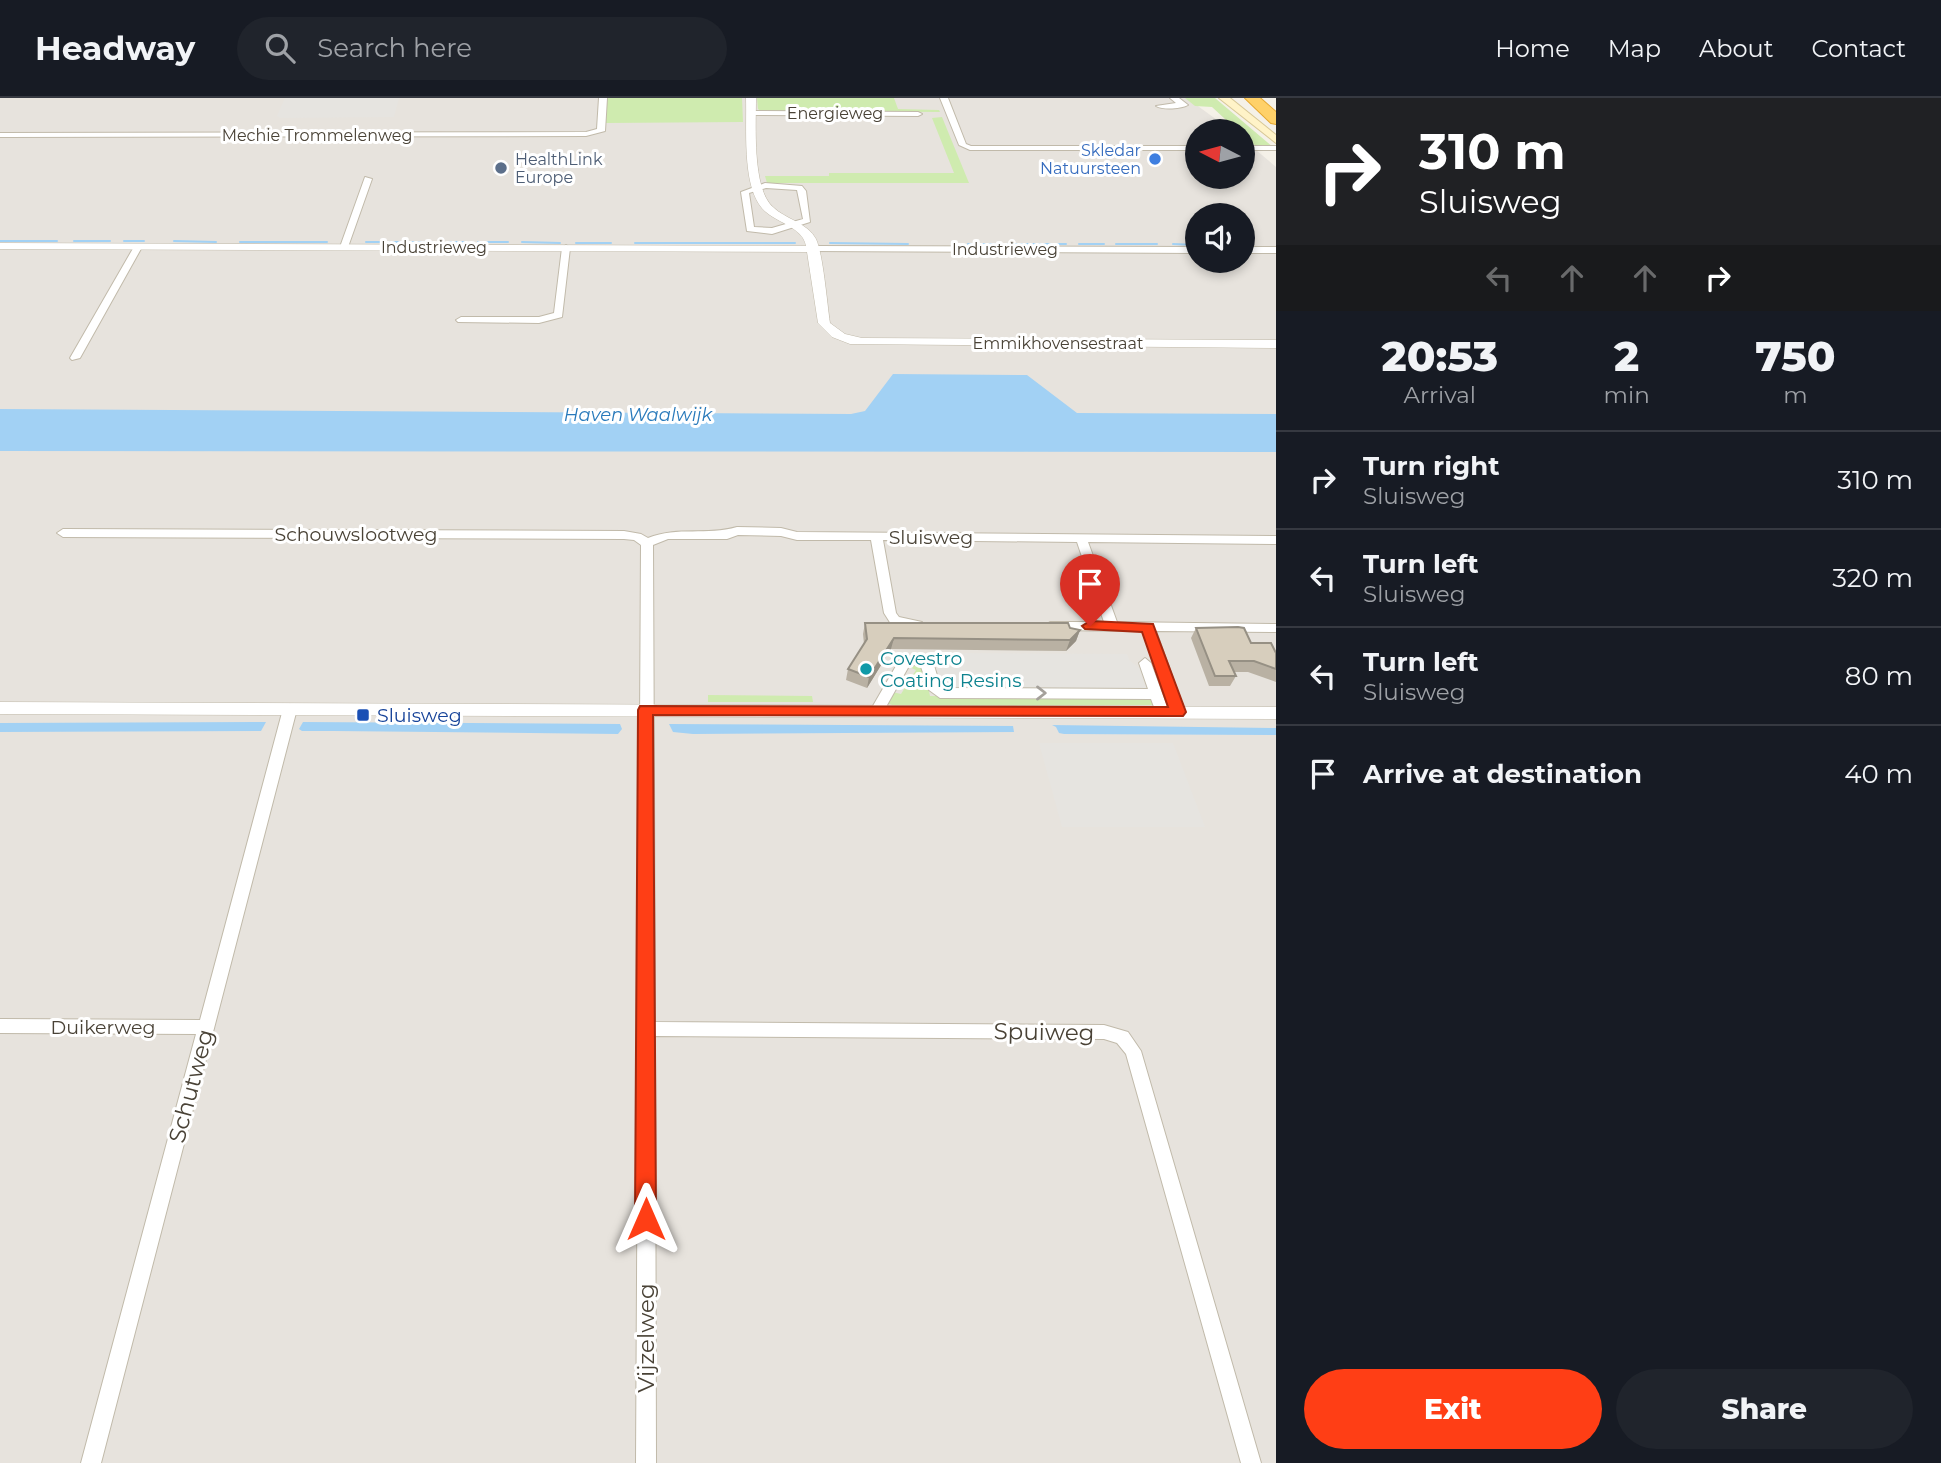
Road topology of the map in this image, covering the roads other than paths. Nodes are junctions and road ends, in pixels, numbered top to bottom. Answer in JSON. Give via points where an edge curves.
{"nodes":[{"id":1,"x":603,"y":98,"type":"edge"},
{"id":2,"x":751,"y":98,"type":"edge"},
{"id":3,"x":944,"y":98,"type":"edge"},
{"id":4,"x":1174,"y":98,"type":"edge"},
{"id":5,"x":1224,"y":98,"type":"edge"},
{"id":6,"x":1252,"y":98,"type":"edge"},
{"id":7,"x":1262,"y":98,"type":"edge"},
{"id":8,"x":1160,"y":106,"type":"dead end"},
{"id":9,"x":1276,"y":111,"type":"edge"},
{"id":10,"x":752,"y":113,"type":"junction"},
{"id":11,"x":918,"y":114,"type":"dead end"},
{"id":12,"x":1276,"y":120,"type":"edge"},
{"id":13,"x":0,"y":135,"type":"edge"},
{"id":14,"x":1276,"y":141,"type":"edge"},
{"id":15,"x":1185,"y":148,"type":"edge"},
{"id":16,"x":1255,"y":148,"type":"edge"},
{"id":17,"x":1276,"y":148,"type":"edge"},
{"id":18,"x":368,"y":179,"type":"dead end"},
{"id":19,"x":758,"y":187,"type":"junction"},
{"id":20,"x":794,"y":224,"type":"junction"},
{"id":21,"x":0,"y":246,"type":"edge"},
{"id":22,"x":138,"y":247,"type":"junction"},
{"id":23,"x":344,"y":247,"type":"junction"},
{"id":24,"x":565,"y":248,"type":"junction"},
{"id":25,"x":814,"y":249,"type":"junction"},
{"id":26,"x":1185,"y":250,"type":"edge"},
{"id":27,"x":1255,"y":250,"type":"edge"},
{"id":28,"x":1276,"y":250,"type":"edge"},
{"id":29,"x":461,"y":320,"type":"dead end"},
{"id":30,"x":1276,"y":344,"type":"edge"},
{"id":31,"x":75,"y":358,"type":"dead end"},
{"id":32,"x":63,"y":533,"type":"dead end"},
{"id":33,"x":876,"y":536,"type":"junction"},
{"id":34,"x":1081,"y":538,"type":"junction"},
{"id":35,"x":1276,"y":540,"type":"edge"},
{"id":36,"x":647,"y":543,"type":"junction"},
{"id":37,"x":932,"y":625,"type":"edge"},
{"id":38,"x":1036,"y":626,"type":"edge"},
{"id":39,"x":1112,"y":626,"type":"junction"},
{"id":40,"x":1148,"y":627,"type":"junction"},
{"id":41,"x":1276,"y":628,"type":"edge"},
{"id":42,"x":1145,"y":663,"type":"dead end"},
{"id":43,"x":1156,"y":694,"type":"junction"},
{"id":44,"x":0,"y":708,"type":"edge"},
{"id":45,"x":290,"y":709,"type":"junction"},
{"id":46,"x":646,"y":710,"type":"junction"},
{"id":47,"x":877,"y":711,"type":"junction"},
{"id":48,"x":1170,"y":712,"type":"junction"},
{"id":49,"x":1276,"y":713,"type":"edge"},
{"id":50,"x":0,"y":1026,"type":"edge"},
{"id":51,"x":206,"y":1027,"type":"junction"},
{"id":52,"x":645,"y":1029,"type":"junction"},
{"id":53,"x":91,"y":1463,"type":"edge"},
{"id":54,"x":646,"y":1463,"type":"edge"},
{"id":55,"x":1251,"y":1463,"type":"edge"}],
"edges":[{"from":1,"to":13,"type":"street","name":"Mechie Trommelenweg","via":[[601,131],[586,134]]},
{"from":2,"to":10,"type":"street"},
{"from":3,"to":15,"type":"street","via":[[964,145],[970,148]]},
{"from":4,"to":8,"type":"street","via":[[1184,105]]},
{"from":5,"to":14,"type":"main road"},
{"from":6,"to":12,"type":"highway"},
{"from":7,"to":9,"type":"highway"},
{"from":10,"to":11,"type":"street","name":"Energieweg"},
{"from":10,"to":19,"type":"street"},
{"from":16,"to":17,"type":"street"},
{"from":18,"to":23,"type":"street"},
{"from":19,"to":20,"type":"street","via":[[766,207]]},
{"from":19,"to":20,"type":"street","via":[[789,186],[802,191],[807,220]]},
{"from":19,"to":20,"type":"street","via":[[745,192],[750,229],[772,231]]},
{"from":20,"to":25,"type":"street"},
{"from":21,"to":22,"type":"street","name":"Industrieweg"},
{"from":22,"to":23,"type":"street","name":"Industrieweg"},
{"from":22,"to":31,"type":"street"},
{"from":23,"to":24,"type":"street","name":"Industrieweg"},
{"from":24,"to":25,"type":"street","name":"Industrieweg"},
{"from":24,"to":29,"type":"street","via":[[559,315],[540,320]]},
{"from":25,"to":26,"type":"street","name":"Industrieweg"},
{"from":25,"to":30,"type":"street","name":"Emmikhovensestraat","via":[[824,323],[840,338],[862,342]]},
{"from":27,"to":28,"type":"street"},
{"from":32,"to":36,"type":"street","name":"Schouwslootweg","via":[[624,535]]},
{"from":33,"to":34,"type":"street","name":"Sluisweg"},
{"from":33,"to":36,"type":"street","name":"Schouwslootweg","via":[[737,531],[667,535]]},
{"from":33,"to":37,"type":"street","name":"Sluisweg","via":[[895,621]]},
{"from":34,"to":35,"type":"street","name":"Sluisweg"},
{"from":34,"to":39,"type":"street"},
{"from":36,"to":46,"type":"street"},
{"from":38,"to":39,"type":"street"},
{"from":39,"to":40,"type":"street"},
{"from":40,"to":41,"type":"street"},
{"from":40,"to":48,"type":"street"},
{"from":42,"to":43,"type":"street"},
{"from":47,"to":43,"type":"street","one_way":true,"via":[[902,665],[913,660],[927,662],[940,693]]},
{"from":43,"to":48,"type":"street"},
{"from":44,"to":45,"type":"street"},
{"from":45,"to":46,"type":"street"},
{"from":45,"to":51,"type":"street","name":"Schutweg"},
{"from":46,"to":47,"type":"street"},
{"from":46,"to":52,"type":"street","name":"Vijzelweg"},
{"from":47,"to":48,"type":"street"},
{"from":48,"to":49,"type":"street"},
{"from":50,"to":51,"type":"street","name":"Duikerweg"},
{"from":51,"to":53,"type":"street","name":"Schutweg"},
{"from":52,"to":54,"type":"street","name":"Vijzelweg"},
{"from":52,"to":55,"type":"street","name":"Spuiweg","via":[[1104,1032],[1122,1037],[1133,1051]]}]}
